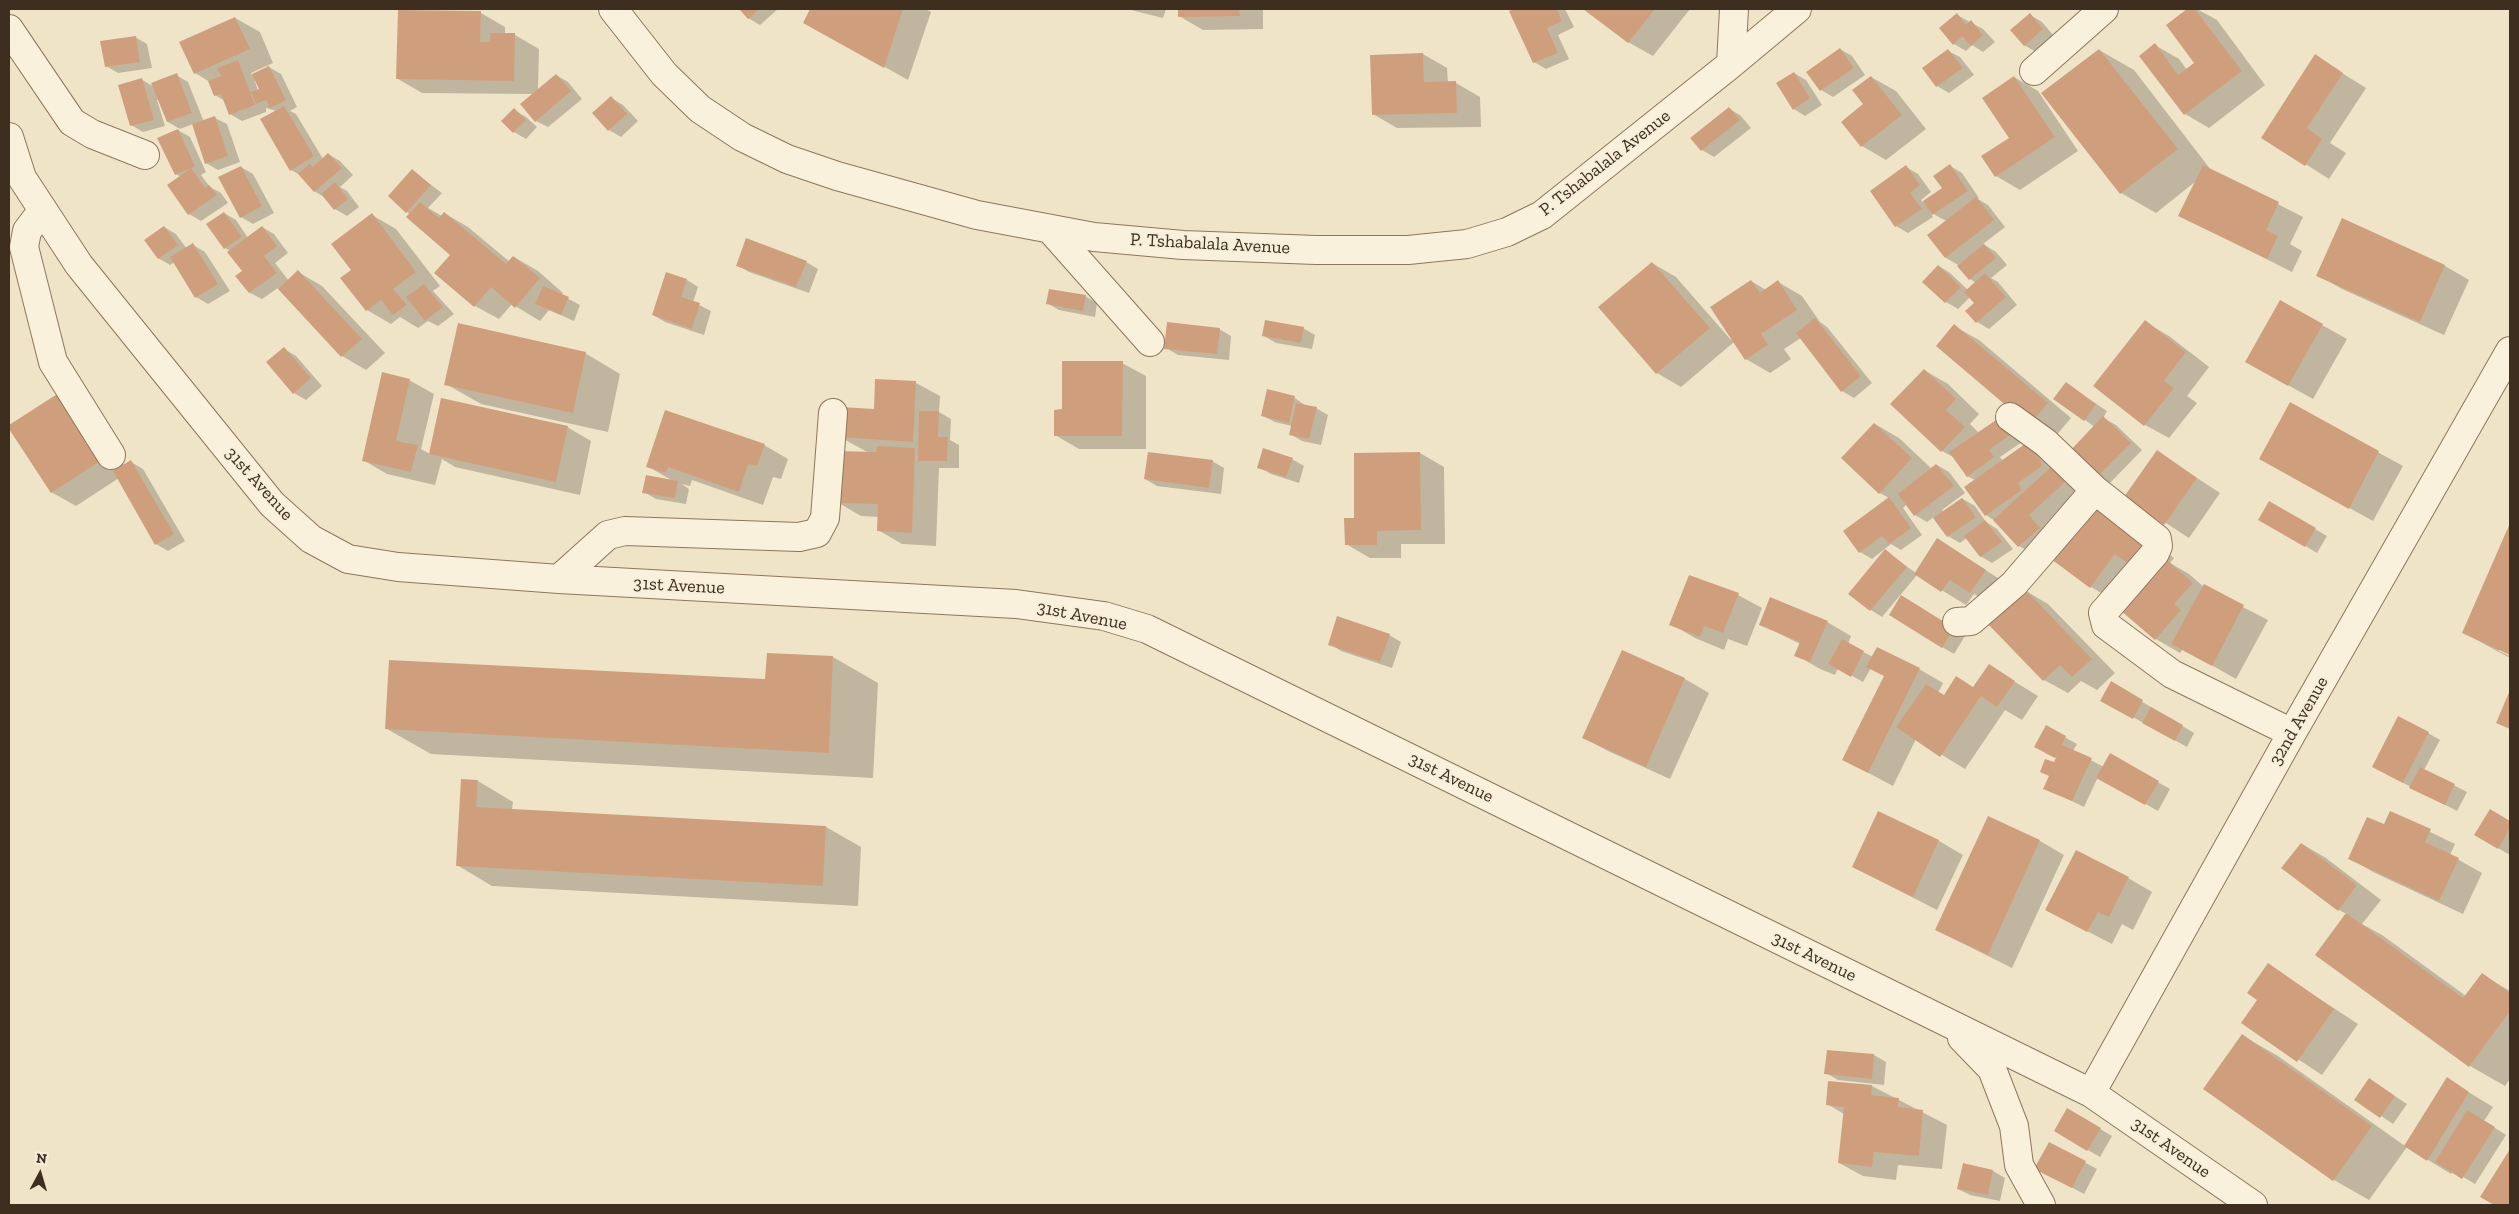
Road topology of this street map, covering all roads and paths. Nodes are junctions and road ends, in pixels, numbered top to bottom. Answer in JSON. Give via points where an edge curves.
{"nodes":[{"id":1,"x":613,"y":9,"type":"edge"},
{"id":2,"x":1734,"y":9,"type":"edge"},
{"id":3,"x":1797,"y":9,"type":"edge"},
{"id":4,"x":2104,"y":9,"type":"edge"},
{"id":5,"x":9,"y":29,"type":"edge"},
{"id":6,"x":1732,"y":64,"type":"junction"},
{"id":7,"x":2034,"y":72,"type":"dead end"},
{"id":8,"x":9,"y":137,"type":"edge"},
{"id":9,"x":145,"y":155,"type":"dead end"},
{"id":10,"x":42,"y":211,"type":"junction"},
{"id":11,"x":1050,"y":229,"type":"junction"},
{"id":12,"x":1150,"y":342,"type":"dead end"},
{"id":13,"x":2510,"y":351,"type":"edge"},
{"id":14,"x":832,"y":413,"type":"dead end"},
{"id":15,"x":2010,"y":417,"type":"dead end"},
{"id":16,"x":111,"y":455,"type":"dead end"},
{"id":17,"x":2095,"y":490,"type":"junction"},
{"id":18,"x":559,"y":579,"type":"junction"},
{"id":19,"x":1957,"y":622,"type":"dead end"},
{"id":20,"x":2292,"y":733,"type":"junction"},
{"id":21,"x":1947,"y":1023,"type":"junction"},
{"id":22,"x":2091,"y":1093,"type":"junction"},
{"id":23,"x":2040,"y":1205,"type":"edge"},
{"id":24,"x":2253,"y":1205,"type":"edge"}],
"edges":[{"from":1,"to":11,"type":"street","name":"P. Tshabalala Avenue","via":[[664,74],[700,109],[742,137],[787,159],[836,176],[977,215]]},
{"from":2,"to":6,"type":"street"},
{"from":3,"to":6,"type":"street","name":"P. Tshabalala Avenue"},
{"from":4,"to":7,"type":"street"},
{"from":5,"to":9,"type":"street","via":[[72,122],[92,134]]},
{"from":6,"to":11,"type":"street","name":"P. Tshabalala Avenue","via":[[1542,215],[1507,232],[1467,244],[1408,250],[1316,250],[1183,245],[1094,237]]},
{"from":8,"to":10,"type":"street","name":"31st Avenue","via":[[22,178]]},
{"from":10,"to":16,"type":"street","via":[[28,231],[24,246],[53,362]]},
{"from":10,"to":18,"type":"street","name":"31st Avenue","via":[[79,265],[272,504],[311,539],[348,559],[398,567]]},
{"from":11,"to":12,"type":"street"},
{"from":13,"to":20,"type":"street","name":"32nd Avenue"},
{"from":14,"to":18,"type":"street","via":[[825,518],[817,533],[798,537],[625,531],[608,535]]},
{"from":15,"to":17,"type":"street","via":[[2046,443]]},
{"from":17,"to":19,"type":"street","via":[[2014,584],[1971,621]]},
{"from":17,"to":20,"type":"street","via":[[2157,539],[2158,546],[2103,613],[2106,625],[2172,674]]},
{"from":18,"to":21,"type":"street","name":"31st Avenue","via":[[1016,604],[1104,616],[1147,629]]},
{"from":20,"to":22,"type":"street","name":"32nd Avenue"},
{"from":21,"to":22,"type":"street","name":"31st Avenue"},
{"from":21,"to":23,"type":"street","via":[[1992,1068],[2014,1126],[2019,1165]]},
{"from":22,"to":24,"type":"street","name":"31st Avenue"}]}
